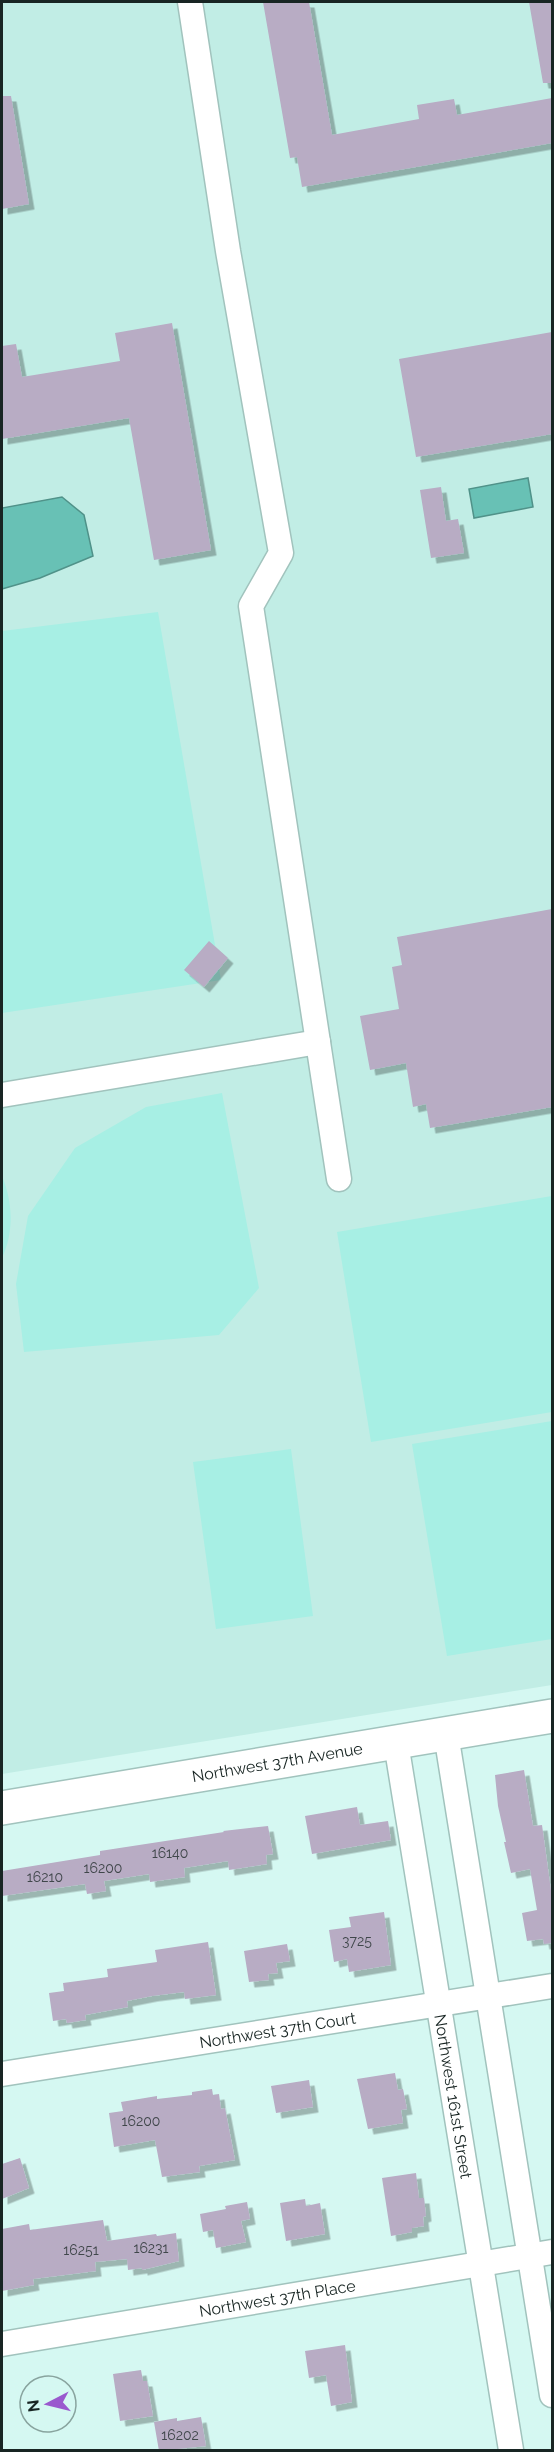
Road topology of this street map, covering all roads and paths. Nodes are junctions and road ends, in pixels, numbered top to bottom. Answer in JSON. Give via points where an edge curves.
{"nodes":[{"id":1,"x":190,"y":2,"type":"edge"},
{"id":2,"x":318,"y":1042,"type":"junction"},
{"id":3,"x":2,"y":1095,"type":"edge"},
{"id":4,"x":339,"y":1179,"type":"dead end"},
{"id":5,"x":552,"y":1716,"type":"edge"},
{"id":6,"x":446,"y":1734,"type":"junction"},
{"id":7,"x":396,"y":1743,"type":"junction"},
{"id":8,"x":2,"y":1808,"type":"edge"},
{"id":9,"x":552,"y":1986,"type":"edge"},
{"id":10,"x":488,"y":1997,"type":"junction"},
{"id":11,"x":438,"y":2005,"type":"junction"},
{"id":12,"x":2,"y":2074,"type":"edge"},
{"id":13,"x":541,"y":2254,"type":"edge"},
{"id":14,"x":480,"y":2264,"type":"junction"},
{"id":15,"x":2,"y":2344,"type":"edge"},
{"id":16,"x":552,"y":2395,"type":"edge"},
{"id":17,"x":511,"y":2451,"type":"edge"}],
"edges":[{"from":1,"to":2,"type":"street","via":[[228,251],[281,553],[251,606]]},
{"from":2,"to":3,"type":"street"},
{"from":2,"to":4,"type":"street"},
{"from":5,"to":6,"type":"main road","name":"Northwest 37th Avenue"},
{"from":6,"to":7,"type":"main road","name":"Northwest 37th Avenue"},
{"from":6,"to":10,"type":"street"},
{"from":7,"to":8,"type":"main road","name":"Northwest 37th Avenue"},
{"from":7,"to":11,"type":"street","name":"Northwest 161st Street"},
{"from":9,"to":10,"type":"street","name":"Northwest 37th Court"},
{"from":10,"to":11,"type":"street","name":"Northwest 37th Court"},
{"from":10,"to":13,"type":"street"},
{"from":11,"to":12,"type":"street","name":"Northwest 37th Court"},
{"from":11,"to":14,"type":"street","name":"Northwest 161st Street"},
{"from":13,"to":14,"type":"street","name":"Northwest 37th Place"},
{"from":13,"to":16,"type":"street"},
{"from":14,"to":15,"type":"street","name":"Northwest 37th Place"},
{"from":14,"to":17,"type":"street","name":"Northwest 161st Street"}]}
